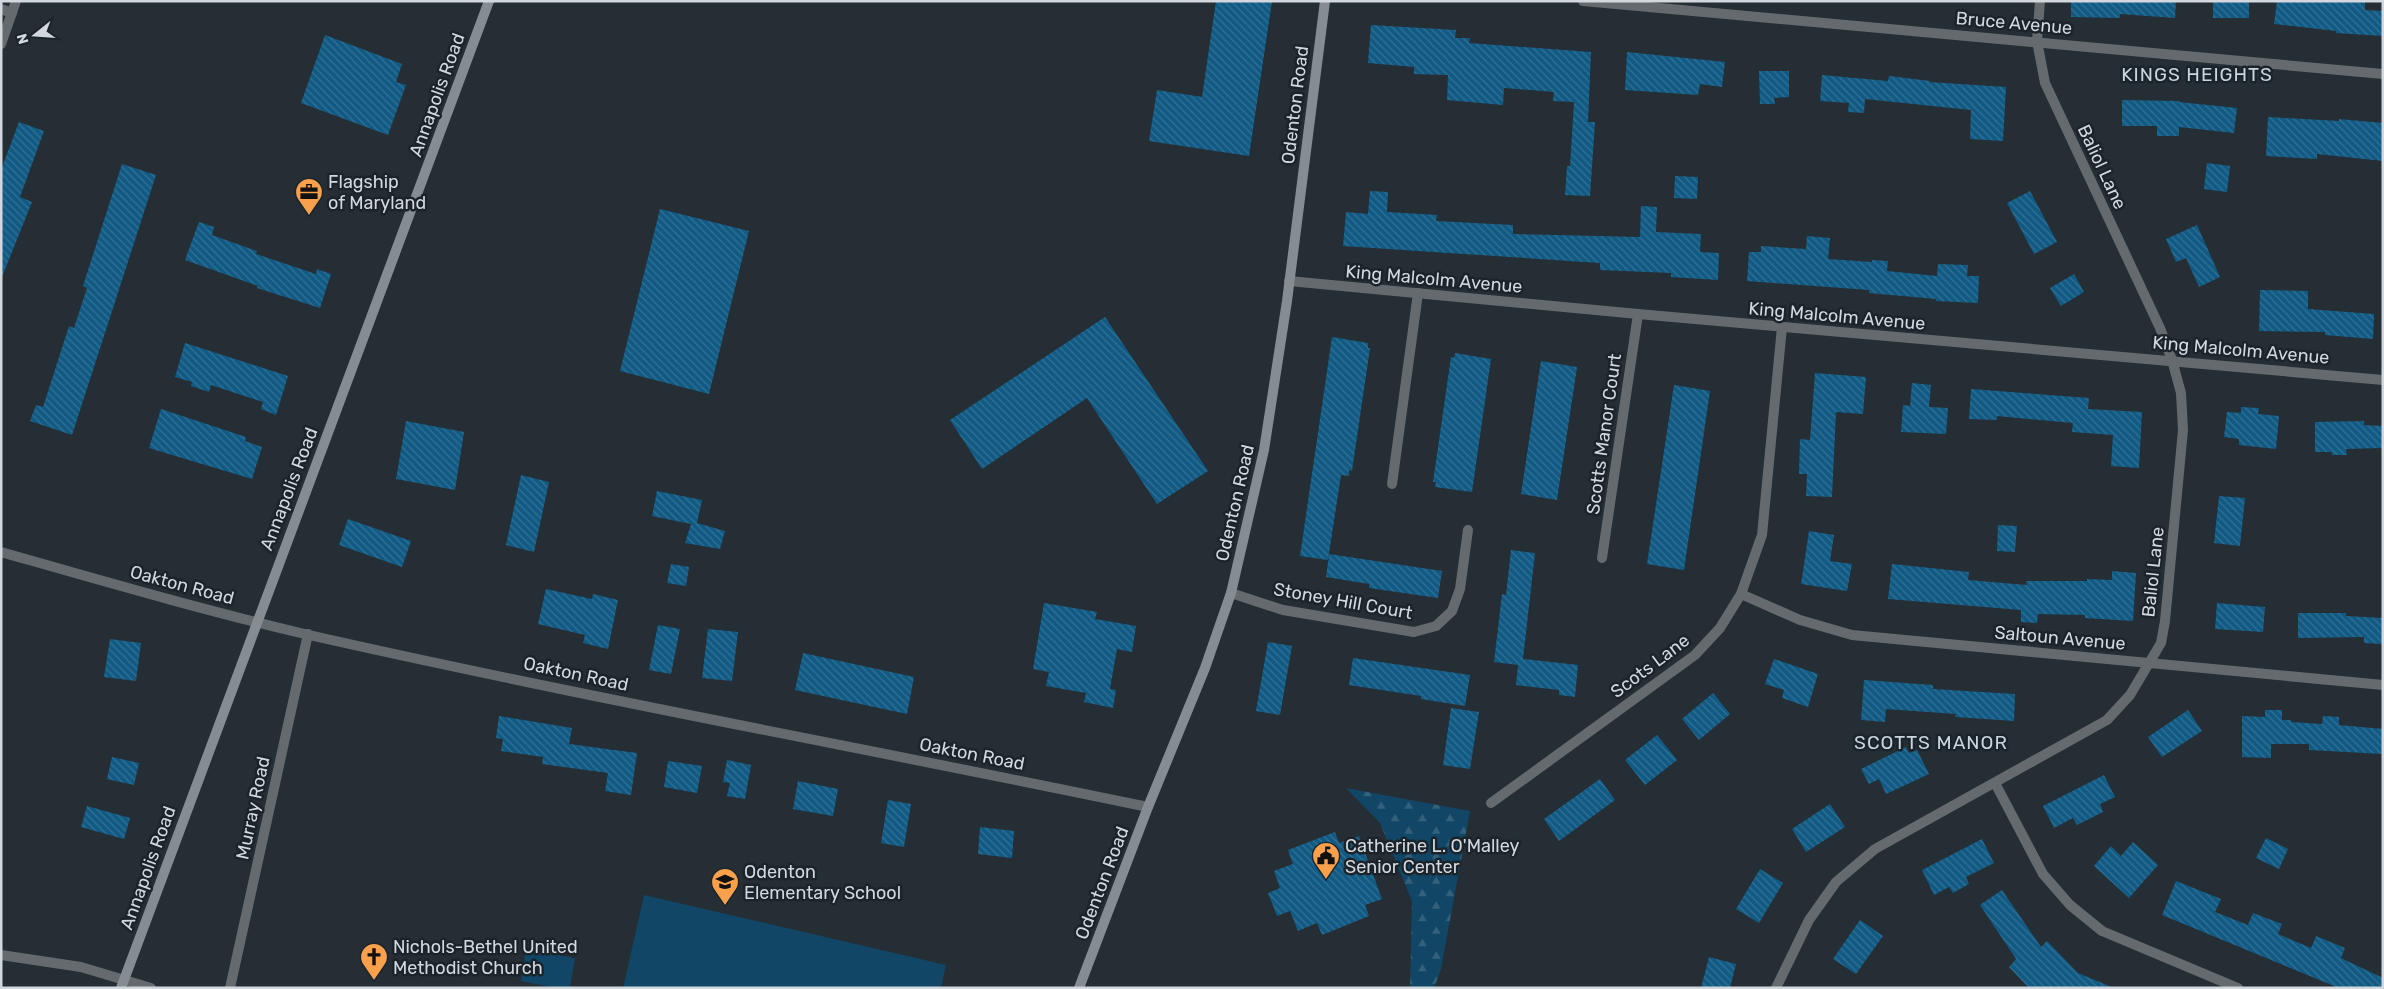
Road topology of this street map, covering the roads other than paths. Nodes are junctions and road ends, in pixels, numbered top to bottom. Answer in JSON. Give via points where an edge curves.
{"nodes":[{"id":1,"x":16,"y":1,"type":"edge"},
{"id":2,"x":489,"y":1,"type":"edge"},
{"id":3,"x":1325,"y":1,"type":"edge"},
{"id":4,"x":1583,"y":1,"type":"edge"},
{"id":5,"x":2040,"y":1,"type":"edge"},
{"id":6,"x":1,"y":9,"type":"edge"},
{"id":7,"x":12,"y":13,"type":"junction"},
{"id":8,"x":2037,"y":41,"type":"junction"},
{"id":9,"x":1,"y":44,"type":"edge"},
{"id":10,"x":2383,"y":74,"type":"edge"},
{"id":11,"x":1288,"y":281,"type":"junction"},
{"id":12,"x":1418,"y":293,"type":"junction"},
{"id":13,"x":1638,"y":314,"type":"junction"},
{"id":14,"x":1782,"y":327,"type":"junction"},
{"id":15,"x":2172,"y":360,"type":"junction"},
{"id":16,"x":2383,"y":380,"type":"edge"},
{"id":17,"x":1392,"y":484,"type":"dead end"},
{"id":18,"x":1468,"y":530,"type":"dead end"},
{"id":19,"x":1,"y":552,"type":"edge"},
{"id":20,"x":1602,"y":558,"type":"dead end"},
{"id":21,"x":1231,"y":593,"type":"junction"},
{"id":22,"x":1742,"y":594,"type":"junction"},
{"id":23,"x":257,"y":621,"type":"junction"},
{"id":24,"x":308,"y":634,"type":"junction"},
{"id":25,"x":2148,"y":663,"type":"junction"},
{"id":26,"x":2383,"y":684,"type":"edge"},
{"id":27,"x":1995,"y":782,"type":"junction"},
{"id":28,"x":1491,"y":803,"type":"dead end"},
{"id":29,"x":1148,"y":807,"type":"junction"},
{"id":30,"x":1,"y":955,"type":"edge"},
{"id":31,"x":122,"y":984,"type":"edge"},
{"id":32,"x":151,"y":988,"type":"edge"},
{"id":33,"x":230,"y":988,"type":"edge"},
{"id":34,"x":1079,"y":988,"type":"edge"},
{"id":35,"x":1776,"y":988,"type":"edge"},
{"id":36,"x":2238,"y":988,"type":"edge"}],
"edges":[{"from":1,"to":7,"type":"street"},
{"from":2,"to":23,"type":"main road","name":"Annapolis Road"},
{"from":3,"to":11,"type":"main road","name":"Odenton Road"},
{"from":4,"to":8,"type":"street","name":"Bruce Avenue"},
{"from":5,"to":8,"type":"street","name":"Baliol Lane"},
{"from":6,"to":7,"type":"street"},
{"from":7,"to":9,"type":"street"},
{"from":8,"to":10,"type":"street","name":"Bruce Avenue"},
{"from":8,"to":15,"type":"street","name":"Baliol Lane","via":[[2045,83]]},
{"from":11,"to":12,"type":"street","name":"King Malcolm Avenue"},
{"from":11,"to":21,"type":"main road","name":"Odenton Road","via":[[1264,450]]},
{"from":12,"to":13,"type":"street","name":"King Malcolm Avenue"},
{"from":12,"to":17,"type":"street"},
{"from":13,"to":14,"type":"street","name":"King Malcolm Avenue"},
{"from":13,"to":20,"type":"street","name":"Scotts Manor Court"},
{"from":14,"to":15,"type":"street","name":"King Malcolm Avenue"},
{"from":14,"to":22,"type":"street","name":"Scots Lane","via":[[1762,535]]},
{"from":15,"to":16,"type":"street","name":"King Malcolm Avenue"},
{"from":15,"to":25,"type":"street","name":"Baliol Lane","via":[[2181,393],[2183,430],[2165,621],[2161,644]]},
{"from":18,"to":21,"type":"street","name":"Stoney Hill Court","via":[[1460,589],[1452,611],[1436,626],[1414,632],[1283,610]]},
{"from":19,"to":23,"type":"street","name":"Oakton Road"},
{"from":21,"to":29,"type":"main road","name":"Odenton Road","via":[[1205,668]]},
{"from":22,"to":25,"type":"street","name":"Saltoun Avenue","via":[[1800,620],[1852,635]]},
{"from":22,"to":28,"type":"street","name":"Scots Lane","via":[[1720,628],[1695,655]]},
{"from":23,"to":24,"type":"street","name":"Oakton Road"},
{"from":23,"to":31,"type":"main road","name":"Annapolis Road"},
{"from":24,"to":29,"type":"street","name":"Oakton Road"},
{"from":24,"to":33,"type":"street","name":"Murray Road"},
{"from":25,"to":26,"type":"street","name":"Saltoun Avenue"},
{"from":25,"to":27,"type":"street","name":"Baliol Lane","via":[[2130,695],[2107,720]]},
{"from":27,"to":35,"type":"street","name":"Baliol Lane","via":[[1875,849],[1836,882],[1808,920]]},
{"from":27,"to":36,"type":"street","via":[[2043,874],[2070,905],[2102,931]]},
{"from":29,"to":34,"type":"main road","name":"Odenton Road"},
{"from":30,"to":31,"type":"street","via":[[81,967]]},
{"from":31,"to":32,"type":"street"}]}
